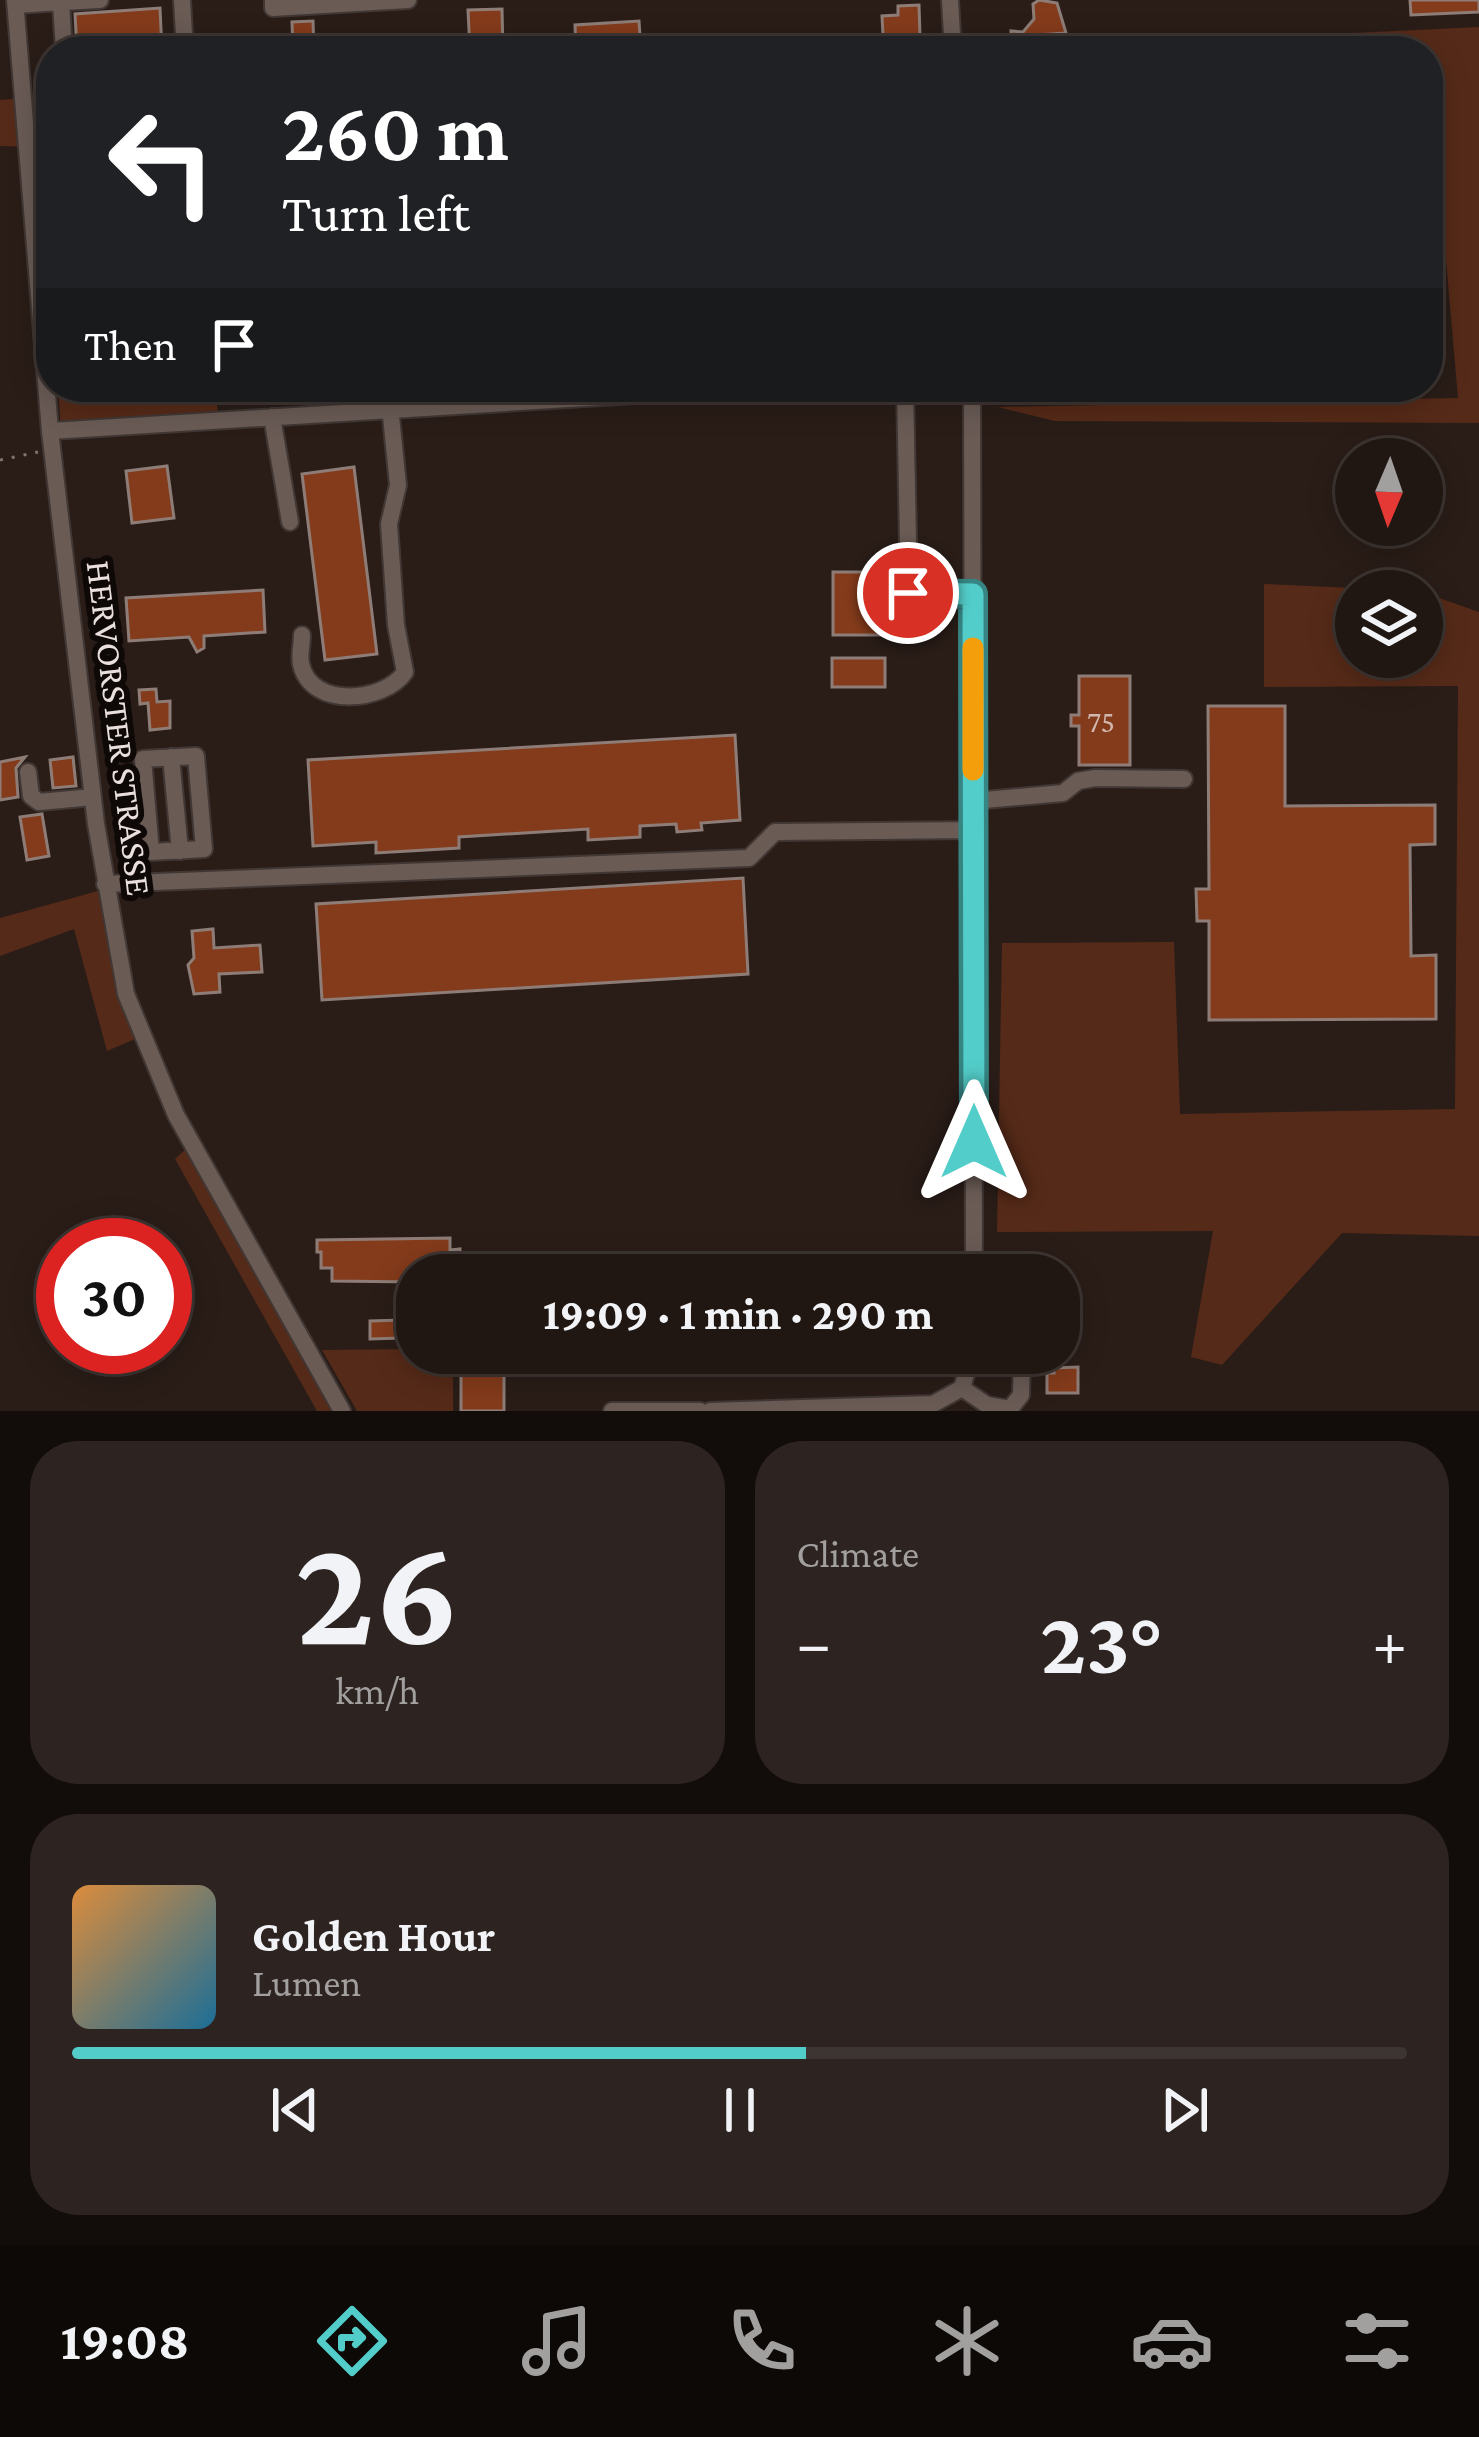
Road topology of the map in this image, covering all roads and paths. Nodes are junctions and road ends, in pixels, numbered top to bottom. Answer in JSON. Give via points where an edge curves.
{"nodes":[{"id":1,"x":100,"y":0,"type":"edge"},
{"id":2,"x":182,"y":0,"type":"edge"},
{"id":3,"x":273,"y":0,"type":"edge"},
{"id":4,"x":409,"y":0,"type":"edge"},
{"id":5,"x":950,"y":0,"type":"edge"},
{"id":6,"x":16,"y":2,"type":"edge"},
{"id":7,"x":61,"y":2,"type":"edge"},
{"id":8,"x":63,"y":36,"type":"edge"},
{"id":9,"x":184,"y":36,"type":"edge"},
{"id":10,"x":952,"y":36,"type":"edge"},
{"id":11,"x":36,"y":245,"type":"edge"},
{"id":12,"x":49,"y":402,"type":"edge"},
{"id":13,"x":365,"y":402,"type":"edge"},
{"id":14,"x":390,"y":402,"type":"edge"},
{"id":15,"x":429,"y":402,"type":"edge"},
{"id":16,"x":468,"y":402,"type":"edge"},
{"id":17,"x":905,"y":402,"type":"edge"},
{"id":18,"x":972,"y":402,"type":"edge"},
{"id":19,"x":430,"y":408,"type":"junction"},
{"id":20,"x":391,"y":410,"type":"junction"},
{"id":21,"x":366,"y":411,"type":"junction"},
{"id":22,"x":272,"y":417,"type":"junction"},
{"id":23,"x":52,"y":440,"type":"junction"},
{"id":24,"x":0,"y":460,"type":"edge"},
{"id":25,"x":290,"y":523,"type":"dead end"},
{"id":26,"x":973,"y":594,"type":"junction"},
{"id":27,"x":302,"y":635,"type":"dead end"},
{"id":28,"x":28,"y":772,"type":"dead end"},
{"id":29,"x":1184,"y":779,"type":"dead end"},
{"id":30,"x":93,"y":797,"type":"junction"},
{"id":31,"x":973,"y":801,"type":"junction"},
{"id":32,"x":973,"y":830,"type":"junction"},
{"id":33,"x":183,"y":850,"type":"junction"},
{"id":34,"x":190,"y":879,"type":"junction"},
{"id":35,"x":105,"y":884,"type":"junction"},
{"id":36,"x":974,"y":1254,"type":"edge"},
{"id":37,"x":966,"y":1374,"type":"edge"},
{"id":38,"x":1022,"y":1374,"type":"edge"},
{"id":39,"x":962,"y":1388,"type":"junction"},
{"id":40,"x":342,"y":1411,"type":"edge"},
{"id":41,"x":612,"y":1411,"type":"edge"},
{"id":42,"x":700,"y":1411,"type":"edge"},
{"id":43,"x":710,"y":1411,"type":"edge"}],
"edges":[{"from":1,"to":7,"type":"street"},
{"from":2,"to":9,"type":"street"},
{"from":3,"to":4,"type":"street","via":[[274,8]]},
{"from":5,"to":10,"type":"street"},
{"from":6,"to":7,"type":"street"},
{"from":6,"to":11,"type":"street","name":"HERVORSTER STRASSE"},
{"from":7,"to":8,"type":"street"},
{"from":12,"to":23,"type":"street","name":"HERVORSTER STRASSE"},
{"from":13,"to":21,"type":"street"},
{"from":14,"to":20,"type":"street"},
{"from":15,"to":19,"type":"street"},
{"from":16,"to":19,"type":"street"},
{"from":17,"to":26,"type":"street","via":[[908,593]]},
{"from":18,"to":26,"type":"street"},
{"from":19,"to":20,"type":"street"},
{"from":20,"to":21,"type":"street"},
{"from":20,"to":27,"type":"street","via":[[398,485],[389,524],[405,672],[376,694],[329,694],[306,675]]},
{"from":21,"to":22,"type":"street"},
{"from":22,"to":23,"type":"street"},
{"from":22,"to":25,"type":"street"},
{"from":23,"to":24,"type":"path"},
{"from":23,"to":30,"type":"street","name":"HERVORSTER STRASSE"},
{"from":26,"to":31,"type":"street"},
{"from":28,"to":30,"type":"street","via":[[33,800]]},
{"from":29,"to":31,"type":"street","via":[[1095,778],[1064,793]]},
{"from":30,"to":35,"type":"street","name":"HERVORSTER STRASSE"},
{"from":31,"to":32,"type":"street"},
{"from":32,"to":34,"type":"street","via":[[775,832],[748,858]]},
{"from":32,"to":36,"type":"street"},
{"from":33,"to":33,"type":"street","via":[[151,852],[143,759],[196,756],[204,849]]},
{"from":33,"to":34,"type":"street"},
{"from":34,"to":35,"type":"street"},
{"from":35,"to":40,"type":"street","name":"HERVORSTER STRASSE","via":[[126,994],[176,1115]]},
{"from":37,"to":39,"type":"street"},
{"from":38,"to":39,"type":"street","via":[[1021,1395],[1010,1409]]},
{"from":39,"to":43,"type":"street","via":[[933,1404]]},
{"from":41,"to":42,"type":"street"}]}
